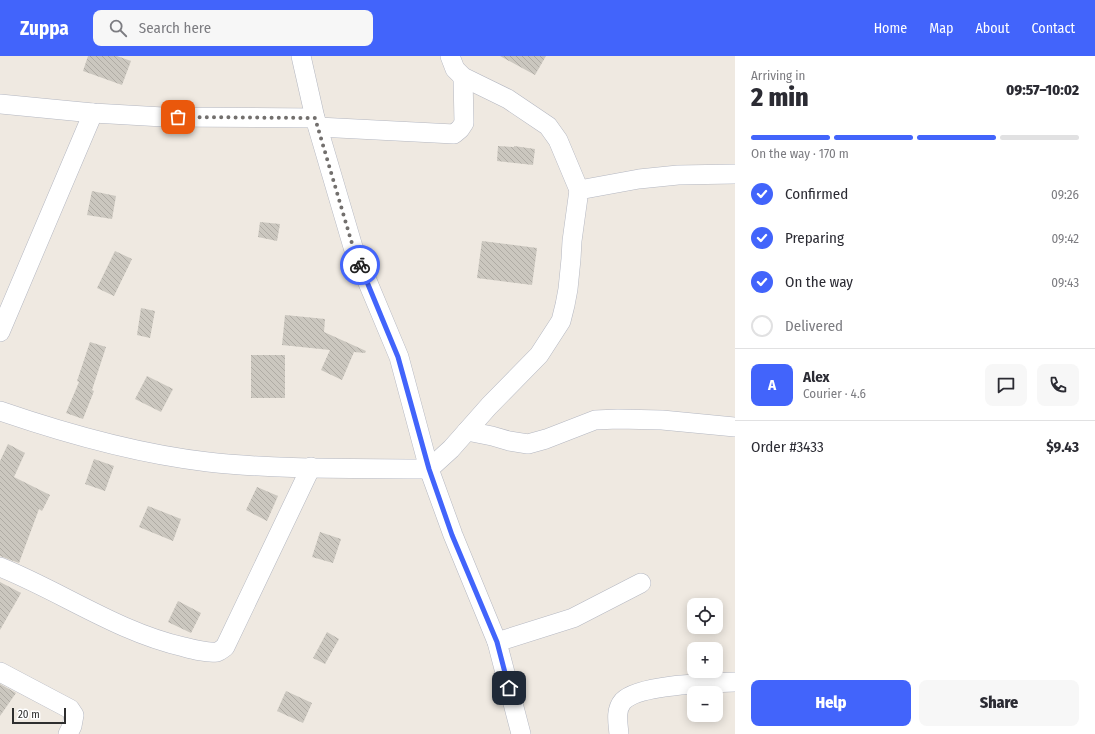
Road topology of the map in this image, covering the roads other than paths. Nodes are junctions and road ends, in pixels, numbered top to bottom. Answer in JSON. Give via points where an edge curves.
{"nodes":[{"id":1,"x":301,"y":56,"type":"edge"},
{"id":2,"x":450,"y":56,"type":"edge"},
{"id":3,"x":463,"y":77,"type":"junction"},
{"id":4,"x":0,"y":104,"type":"edge"},
{"id":5,"x":93,"y":113,"type":"junction"},
{"id":6,"x":317,"y":123,"type":"junction"},
{"id":7,"x":735,"y":174,"type":"edge"},
{"id":8,"x":579,"y":190,"type":"junction"},
{"id":9,"x":0,"y":332,"type":"edge"},
{"id":10,"x":0,"y":411,"type":"edge"},
{"id":11,"x":735,"y":427,"type":"edge"},
{"id":12,"x":466,"y":431,"type":"junction"},
{"id":13,"x":311,"y":467,"type":"junction"},
{"id":14,"x":429,"y":469,"type":"junction"},
{"id":15,"x":0,"y":567,"type":"edge"},
{"id":16,"x":641,"y":583,"type":"dead end"},
{"id":17,"x":497,"y":642,"type":"junction"},
{"id":18,"x":0,"y":672,"type":"edge"},
{"id":19,"x":735,"y":682,"type":"edge"},
{"id":20,"x":68,"y":734,"type":"edge"},
{"id":21,"x":521,"y":734,"type":"edge"},
{"id":22,"x":619,"y":734,"type":"edge"}],
"edges":[{"from":1,"to":6,"type":"street"},
{"from":2,"to":3,"type":"street","via":[[455,70]]},
{"from":3,"to":6,"type":"street","via":[[464,123],[454,134]]},
{"from":3,"to":8,"type":"street","via":[[508,99],[548,126],[558,140]]},
{"from":4,"to":5,"type":"street"},
{"from":5,"to":6,"type":"street"},
{"from":5,"to":9,"type":"street"},
{"from":6,"to":14,"type":"street","via":[[353,247],[398,357]]},
{"from":7,"to":8,"type":"street","via":[[678,175]]},
{"from":8,"to":12,"type":"street","via":[[568,289],[561,321],[539,355]]},
{"from":10,"to":13,"type":"street","via":[[40,425],[148,452],[208,462]]},
{"from":11,"to":12,"type":"street","via":[[662,420],[595,420],[528,444]]},
{"from":12,"to":14,"type":"street"},
{"from":13,"to":14,"type":"street"},
{"from":13,"to":15,"type":"street","via":[[224,647],[219,652],[203,652],[161,641],[105,618]]},
{"from":14,"to":17,"type":"street","via":[[452,535]]},
{"from":16,"to":17,"type":"street","via":[[573,618]]},
{"from":17,"to":21,"type":"street"},
{"from":18,"to":20,"type":"street","via":[[70,709],[74,715]]},
{"from":19,"to":22,"type":"street","via":[[662,687],[636,694],[623,701],[618,712]]}]}
